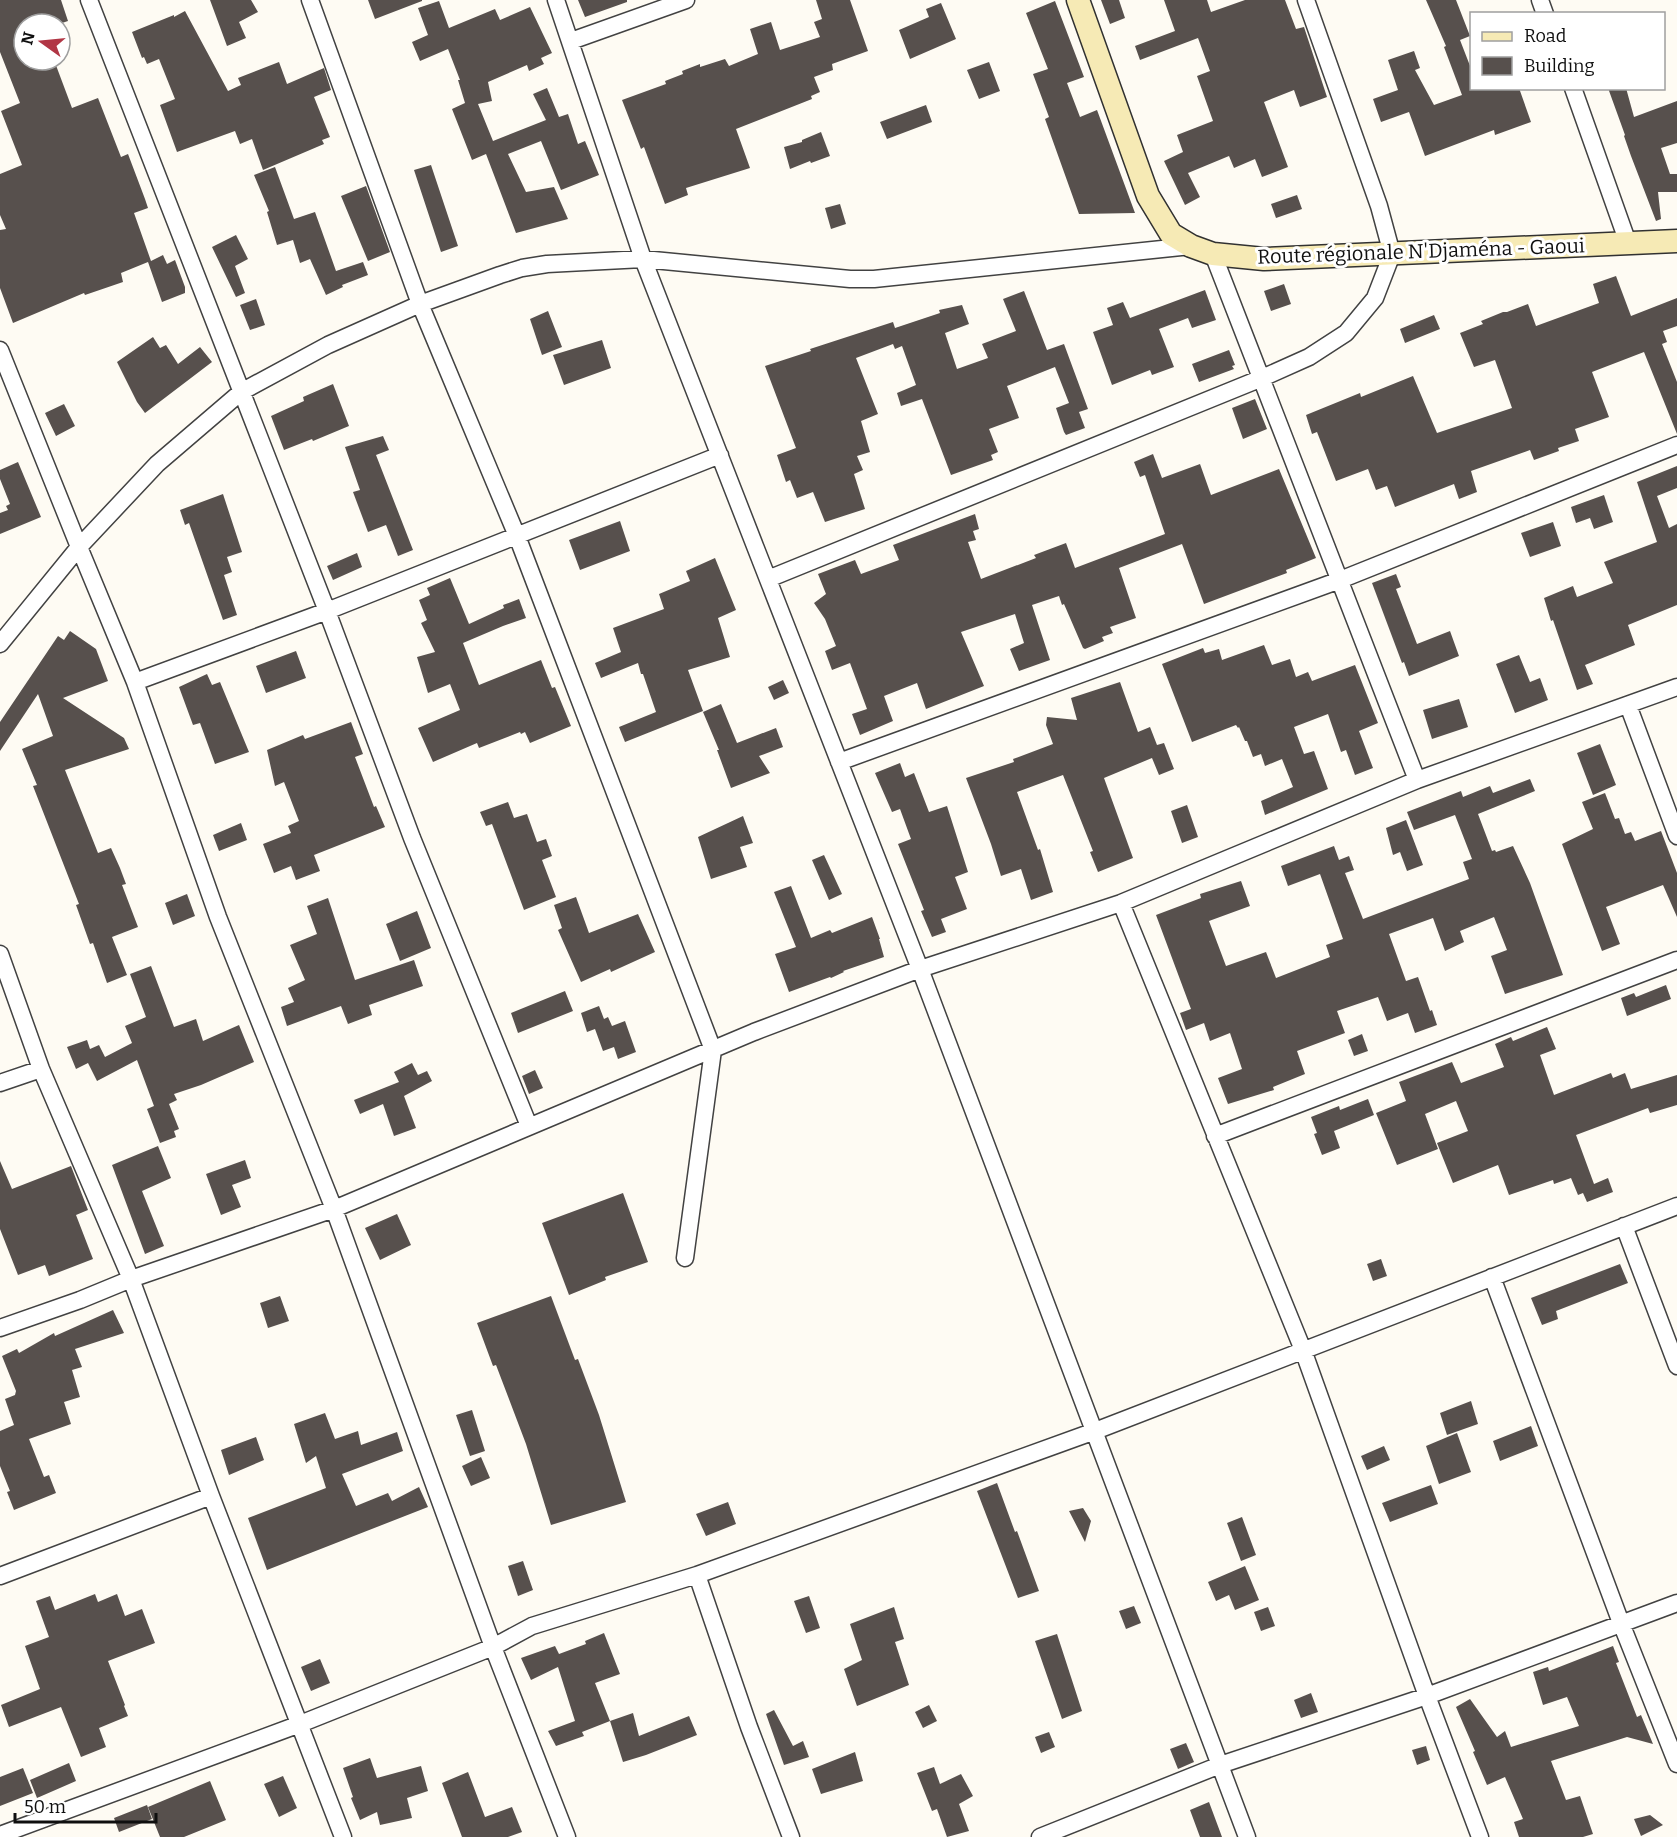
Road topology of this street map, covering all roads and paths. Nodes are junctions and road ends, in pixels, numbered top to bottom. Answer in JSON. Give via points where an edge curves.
{"nodes":[{"id":1,"x":89,"y":0,"type":"edge"},
{"id":2,"x":310,"y":0,"type":"edge"},
{"id":3,"x":556,"y":0,"type":"edge"},
{"id":4,"x":686,"y":0,"type":"edge"},
{"id":5,"x":1078,"y":0,"type":"edge"},
{"id":6,"x":1306,"y":0,"type":"edge"},
{"id":7,"x":571,"y":41,"type":"junction"},
{"id":8,"x":1575,"y":90,"type":"edge"},
{"id":9,"x":1677,"y":241,"type":"edge"},
{"id":10,"x":1628,"y":243,"type":"junction"},
{"id":11,"x":1191,"y":246,"type":"junction"},
{"id":12,"x":1213,"y":254,"type":"junction"},
{"id":13,"x":1392,"y":254,"type":"junction"},
{"id":14,"x":643,"y":259,"type":"junction"},
{"id":15,"x":420,"y":304,"type":"junction"},
{"id":16,"x":0,"y":350,"type":"edge"},
{"id":17,"x":1262,"y":378,"type":"junction"},
{"id":18,"x":241,"y":392,"type":"junction"},
{"id":19,"x":1677,"y":445,"type":"edge"},
{"id":20,"x":720,"y":455,"type":"junction"},
{"id":21,"x":517,"y":536,"type":"junction"},
{"id":22,"x":78,"y":547,"type":"junction"},
{"id":23,"x":768,"y":579,"type":"junction"},
{"id":24,"x":1340,"y":580,"type":"junction"},
{"id":25,"x":327,"y":610,"type":"junction"},
{"id":26,"x":0,"y":644,"type":"edge"},
{"id":27,"x":135,"y":682,"type":"junction"},
{"id":28,"x":1677,"y":687,"type":"edge"},
{"id":29,"x":1628,"y":705,"type":"junction"},
{"id":30,"x":838,"y":762,"type":"junction"},
{"id":31,"x":1417,"y":780,"type":"junction"},
{"id":32,"x":1677,"y":836,"type":"edge"},
{"id":33,"x":1121,"y":903,"type":"junction"},
{"id":34,"x":0,"y":954,"type":"edge"},
{"id":35,"x":1677,"y":960,"type":"edge"},
{"id":36,"x":920,"y":969,"type":"junction"},
{"id":37,"x":713,"y":1050,"type":"junction"},
{"id":38,"x":41,"y":1069,"type":"junction"},
{"id":39,"x":0,"y":1083,"type":"edge"},
{"id":40,"x":529,"y":1126,"type":"junction"},
{"id":41,"x":1215,"y":1136,"type":"junction"},
{"id":42,"x":1677,"y":1206,"type":"edge"},
{"id":43,"x":334,"y":1209,"type":"junction"},
{"id":44,"x":1624,"y":1226,"type":"junction"},
{"id":45,"x":684,"y":1258,"type":"dead end"},
{"id":46,"x":1492,"y":1277,"type":"junction"},
{"id":47,"x":131,"y":1279,"type":"junction"},
{"id":48,"x":0,"y":1328,"type":"edge"},
{"id":49,"x":1303,"y":1350,"type":"junction"},
{"id":50,"x":1677,"y":1366,"type":"edge"},
{"id":51,"x":1095,"y":1431,"type":"junction"},
{"id":52,"x":211,"y":1496,"type":"junction"},
{"id":53,"x":697,"y":1575,"type":"junction"},
{"id":54,"x":0,"y":1576,"type":"edge"},
{"id":55,"x":1677,"y":1603,"type":"edge"},
{"id":56,"x":1621,"y":1623,"type":"junction"},
{"id":57,"x":493,"y":1647,"type":"junction"},
{"id":58,"x":1427,"y":1696,"type":"junction"},
{"id":59,"x":300,"y":1724,"type":"junction"},
{"id":60,"x":1677,"y":1764,"type":"edge"},
{"id":61,"x":1220,"y":1766,"type":"junction"},
{"id":62,"x":6,"y":1835,"type":"edge"},
{"id":63,"x":343,"y":1837,"type":"edge"},
{"id":64,"x":567,"y":1837,"type":"edge"},
{"id":65,"x":791,"y":1837,"type":"edge"},
{"id":66,"x":1040,"y":1837,"type":"edge"},
{"id":67,"x":1247,"y":1837,"type":"edge"},
{"id":68,"x":1480,"y":1837,"type":"edge"}],
"edges":[{"from":1,"to":18,"type":"street"},
{"from":2,"to":15,"type":"street"},
{"from":3,"to":7,"type":"street"},
{"from":4,"to":7,"type":"street"},
{"from":5,"to":11,"type":"street","name":"Route régionale N'Djaména - Gaoui","via":[[1148,195],[1171,234]]},
{"from":6,"to":13,"type":"street","via":[[1379,206]]},
{"from":7,"to":14,"type":"street"},
{"from":8,"to":10,"type":"street"},
{"from":9,"to":10,"type":"street","name":"Route régionale N'Djaména - Gaoui"},
{"from":10,"to":13,"type":"street","name":"Route régionale N'Djaména - Gaoui"},
{"from":11,"to":12,"type":"street","name":"Route régionale N'Djaména - Gaoui"},
{"from":11,"to":14,"type":"street","via":[[874,279]]},
{"from":12,"to":13,"type":"street","name":"Route régionale N'Djaména - Gaoui","via":[[1264,259]]},
{"from":12,"to":17,"type":"street"},
{"from":13,"to":17,"type":"street","via":[[1375,297],[1346,333],[1309,357]]},
{"from":14,"to":15,"type":"street","via":[[522,268]]},
{"from":14,"to":20,"type":"street"},
{"from":15,"to":18,"type":"street","via":[[328,345]]},
{"from":15,"to":21,"type":"street"},
{"from":16,"to":22,"type":"street"},
{"from":17,"to":23,"type":"street"},
{"from":17,"to":24,"type":"street"},
{"from":18,"to":22,"type":"street","via":[[157,464]]},
{"from":18,"to":25,"type":"street"},
{"from":19,"to":24,"type":"street"},
{"from":20,"to":21,"type":"street"},
{"from":20,"to":23,"type":"street"},
{"from":21,"to":25,"type":"street"},
{"from":21,"to":37,"type":"street"},
{"from":22,"to":26,"type":"street"},
{"from":22,"to":27,"type":"street"},
{"from":23,"to":30,"type":"street"},
{"from":24,"to":30,"type":"street"},
{"from":24,"to":31,"type":"street"},
{"from":25,"to":27,"type":"street"},
{"from":25,"to":40,"type":"street","via":[[412,838]]},
{"from":27,"to":43,"type":"street","via":[[218,917]]},
{"from":28,"to":29,"type":"street"},
{"from":29,"to":31,"type":"street"},
{"from":29,"to":32,"type":"street"},
{"from":30,"to":36,"type":"street"},
{"from":31,"to":33,"type":"street"},
{"from":33,"to":36,"type":"street"},
{"from":33,"to":41,"type":"street"},
{"from":34,"to":38,"type":"street"},
{"from":35,"to":41,"type":"street"},
{"from":36,"to":37,"type":"street"},
{"from":36,"to":51,"type":"street"},
{"from":37,"to":40,"type":"street"},
{"from":37,"to":45,"type":"street"},
{"from":38,"to":39,"type":"street"},
{"from":38,"to":47,"type":"street"},
{"from":40,"to":43,"type":"street"},
{"from":41,"to":49,"type":"street"},
{"from":42,"to":44,"type":"street"},
{"from":43,"to":47,"type":"street"},
{"from":43,"to":57,"type":"street"},
{"from":44,"to":46,"type":"street"},
{"from":44,"to":50,"type":"street"},
{"from":46,"to":49,"type":"street"},
{"from":46,"to":56,"type":"street"},
{"from":47,"to":48,"type":"street"},
{"from":47,"to":52,"type":"street"},
{"from":49,"to":51,"type":"street"},
{"from":49,"to":58,"type":"street"},
{"from":51,"to":53,"type":"street"},
{"from":51,"to":61,"type":"street"},
{"from":52,"to":54,"type":"street"},
{"from":52,"to":59,"type":"street"},
{"from":53,"to":57,"type":"street","via":[[531,1626]]},
{"from":53,"to":65,"type":"street"},
{"from":55,"to":56,"type":"street"},
{"from":56,"to":58,"type":"street"},
{"from":56,"to":60,"type":"street"},
{"from":57,"to":59,"type":"street"},
{"from":57,"to":64,"type":"street"},
{"from":58,"to":61,"type":"street"},
{"from":58,"to":68,"type":"street"},
{"from":59,"to":62,"type":"street"},
{"from":59,"to":63,"type":"street"},
{"from":61,"to":66,"type":"street"},
{"from":61,"to":67,"type":"street"}]}
